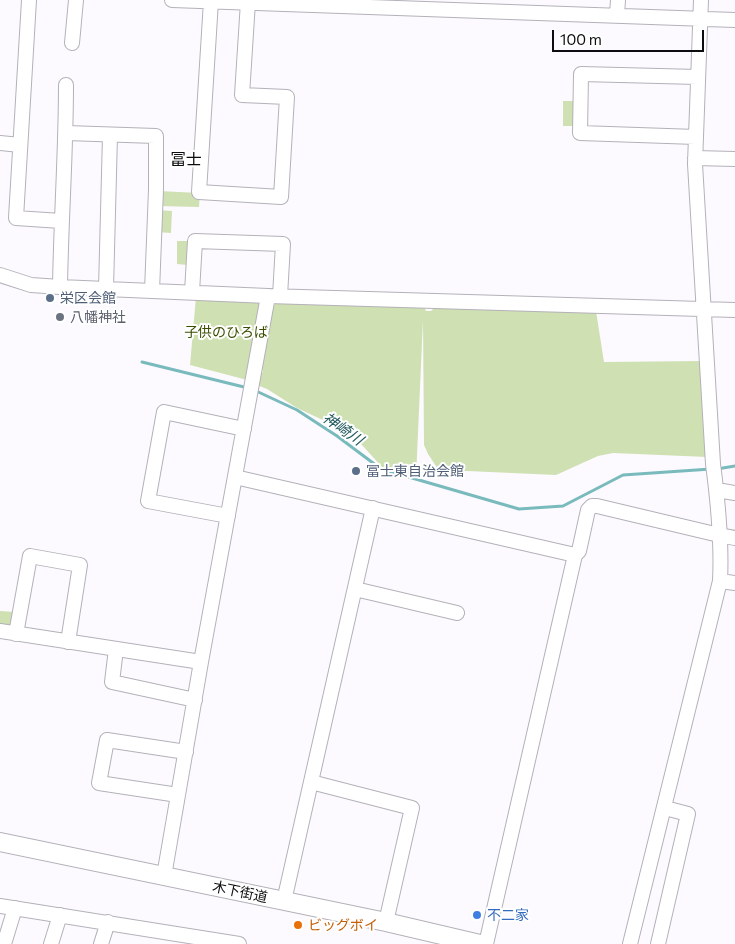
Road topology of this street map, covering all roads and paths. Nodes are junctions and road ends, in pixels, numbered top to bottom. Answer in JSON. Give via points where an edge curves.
{"nodes":[{"id":1,"x":28,"y":0,"type":"edge"},
{"id":2,"x":76,"y":0,"type":"edge"},
{"id":3,"x":172,"y":0,"type":"edge"},
{"id":4,"x":618,"y":0,"type":"edge"},
{"id":5,"x":701,"y":0,"type":"edge"},
{"id":6,"x":211,"y":1,"type":"edge"},
{"id":7,"x":248,"y":2,"type":"junction"},
{"id":8,"x":476,"y":6,"type":"edge"},
{"id":9,"x":536,"y":6,"type":"edge"},
{"id":10,"x":617,"y":15,"type":"junction"},
{"id":11,"x":700,"y":18,"type":"junction"},
{"id":12,"x":735,"y":20,"type":"edge"},
{"id":13,"x":72,"y":43,"type":"dead end"},
{"id":14,"x":698,"y":78,"type":"junction"},
{"id":15,"x":66,"y":85,"type":"dead end"},
{"id":16,"x":66,"y":133,"type":"junction"},
{"id":17,"x":110,"y":135,"type":"junction"},
{"id":18,"x":696,"y":137,"type":"junction"},
{"id":19,"x":0,"y":143,"type":"edge"},
{"id":20,"x":20,"y":145,"type":"junction"},
{"id":21,"x":695,"y":158,"type":"junction"},
{"id":22,"x":735,"y":158,"type":"edge"},
{"id":23,"x":61,"y":221,"type":"junction"},
{"id":24,"x":0,"y":275,"type":"edge"},
{"id":25,"x":60,"y":287,"type":"junction"},
{"id":26,"x":106,"y":289,"type":"junction"},
{"id":27,"x":152,"y":291,"type":"junction"},
{"id":28,"x":192,"y":292,"type":"junction"},
{"id":29,"x":274,"y":296,"type":"junction"},
{"id":30,"x":704,"y":309,"type":"junction"},
{"id":31,"x":735,"y":310,"type":"edge"},
{"id":32,"x":244,"y":429,"type":"junction"},
{"id":33,"x":235,"y":477,"type":"junction"},
{"id":34,"x":717,"y":490,"type":"junction"},
{"id":35,"x":735,"y":493,"type":"edge"},
{"id":36,"x":373,"y":508,"type":"junction"},
{"id":37,"x":228,"y":516,"type":"junction"},
{"id":38,"x":719,"y":535,"type":"junction"},
{"id":39,"x":735,"y":538,"type":"edge"},
{"id":40,"x":575,"y":555,"type":"junction"},
{"id":41,"x":720,"y":581,"type":"junction"},
{"id":42,"x":735,"y":583,"type":"edge"},
{"id":43,"x":355,"y":589,"type":"junction"},
{"id":44,"x":457,"y":613,"type":"dead end"},
{"id":45,"x":0,"y":632,"type":"edge"},
{"id":46,"x":16,"y":634,"type":"junction"},
{"id":47,"x":68,"y":642,"type":"junction"},
{"id":48,"x":116,"y":649,"type":"junction"},
{"id":49,"x":201,"y":662,"type":"junction"},
{"id":50,"x":195,"y":700,"type":"junction"},
{"id":51,"x":186,"y":752,"type":"junction"},
{"id":52,"x":311,"y":782,"type":"junction"},
{"id":53,"x":178,"y":795,"type":"junction"},
{"id":54,"x":664,"y":808,"type":"junction"},
{"id":55,"x":0,"y":842,"type":"edge"},
{"id":56,"x":164,"y":876,"type":"junction"},
{"id":57,"x":284,"y":901,"type":"junction"},
{"id":58,"x":0,"y":906,"type":"edge"},
{"id":59,"x":16,"y":908,"type":"junction"},
{"id":60,"x":60,"y":915,"type":"junction"},
{"id":61,"x":108,"y":922,"type":"junction"},
{"id":62,"x":386,"y":922,"type":"junction"},
{"id":63,"x":4,"y":944,"type":"edge"},
{"id":64,"x":51,"y":944,"type":"edge"},
{"id":65,"x":101,"y":944,"type":"edge"},
{"id":66,"x":239,"y":944,"type":"edge"},
{"id":67,"x":480,"y":944,"type":"edge"},
{"id":68,"x":486,"y":944,"type":"edge"},
{"id":69,"x":630,"y":944,"type":"edge"},
{"id":70,"x":658,"y":944,"type":"edge"}],
"edges":[{"from":1,"to":20,"type":"street"},
{"from":2,"to":13,"type":"street"},
{"from":3,"to":6,"type":"street"},
{"from":4,"to":10,"type":"street"},
{"from":5,"to":11,"type":"street"},
{"from":6,"to":7,"type":"street"},
{"from":6,"to":7,"type":"street","via":[[200,192],[281,197],[287,97],[242,95]]},
{"from":7,"to":8,"type":"street"},
{"from":8,"to":9,"type":"street"},
{"from":9,"to":10,"type":"street"},
{"from":10,"to":11,"type":"street"},
{"from":11,"to":12,"type":"street"},
{"from":11,"to":14,"type":"street"},
{"from":14,"to":18,"type":"street"},
{"from":14,"to":18,"type":"street","via":[[581,74],[580,133]]},
{"from":15,"to":16,"type":"street"},
{"from":16,"to":17,"type":"street"},
{"from":16,"to":23,"type":"street"},
{"from":17,"to":26,"type":"street"},
{"from":17,"to":27,"type":"street","via":[[156,136]]},
{"from":18,"to":21,"type":"street"},
{"from":19,"to":20,"type":"street"},
{"from":20,"to":23,"type":"street","via":[[16,218]]},
{"from":21,"to":22,"type":"street"},
{"from":21,"to":30,"type":"street"},
{"from":23,"to":25,"type":"street"},
{"from":24,"to":25,"type":"street","via":[[30,284]]},
{"from":25,"to":26,"type":"street"},
{"from":26,"to":27,"type":"street"},
{"from":27,"to":28,"type":"street"},
{"from":28,"to":29,"type":"street"},
{"from":28,"to":29,"type":"street","via":[[195,241],[283,244]]},
{"from":29,"to":30,"type":"street"},
{"from":29,"to":32,"type":"street"},
{"from":30,"to":31,"type":"street"},
{"from":30,"to":34,"type":"street"},
{"from":32,"to":33,"type":"street"},
{"from":32,"to":37,"type":"street","via":[[164,412],[148,501]]},
{"from":33,"to":36,"type":"street"},
{"from":33,"to":37,"type":"street"},
{"from":34,"to":35,"type":"street"},
{"from":34,"to":38,"type":"street"},
{"from":36,"to":40,"type":"street"},
{"from":36,"to":43,"type":"street"},
{"from":37,"to":49,"type":"street"},
{"from":38,"to":39,"type":"street"},
{"from":38,"to":40,"type":"street","via":[[592,506]]},
{"from":38,"to":41,"type":"street"},
{"from":40,"to":68,"type":"street"},
{"from":41,"to":42,"type":"street"},
{"from":41,"to":54,"type":"street"},
{"from":43,"to":44,"type":"street"},
{"from":43,"to":52,"type":"street"},
{"from":45,"to":46,"type":"street"},
{"from":46,"to":47,"type":"street"},
{"from":46,"to":47,"type":"street","via":[[30,556],[80,565]]},
{"from":47,"to":48,"type":"street"},
{"from":48,"to":49,"type":"street"},
{"from":48,"to":50,"type":"street","via":[[112,682]]},
{"from":49,"to":50,"type":"street"},
{"from":50,"to":51,"type":"street"},
{"from":51,"to":53,"type":"street"},
{"from":51,"to":53,"type":"street","via":[[107,740],[99,783]]},
{"from":52,"to":57,"type":"street"},
{"from":52,"to":62,"type":"street","via":[[412,808]]},
{"from":53,"to":56,"type":"street"},
{"from":54,"to":69,"type":"street"},
{"from":54,"to":70,"type":"street","via":[[688,814]]},
{"from":55,"to":56,"type":"main road","name":"木下街道"},
{"from":56,"to":57,"type":"main road","name":"木下街道"},
{"from":57,"to":62,"type":"main road","name":"木下街道"},
{"from":58,"to":59,"type":"street"},
{"from":59,"to":60,"type":"street"},
{"from":59,"to":63,"type":"street"},
{"from":60,"to":61,"type":"street"},
{"from":60,"to":64,"type":"street"},
{"from":61,"to":65,"type":"street"},
{"from":61,"to":66,"type":"street"},
{"from":62,"to":67,"type":"main road","name":"木下街道"}]}
